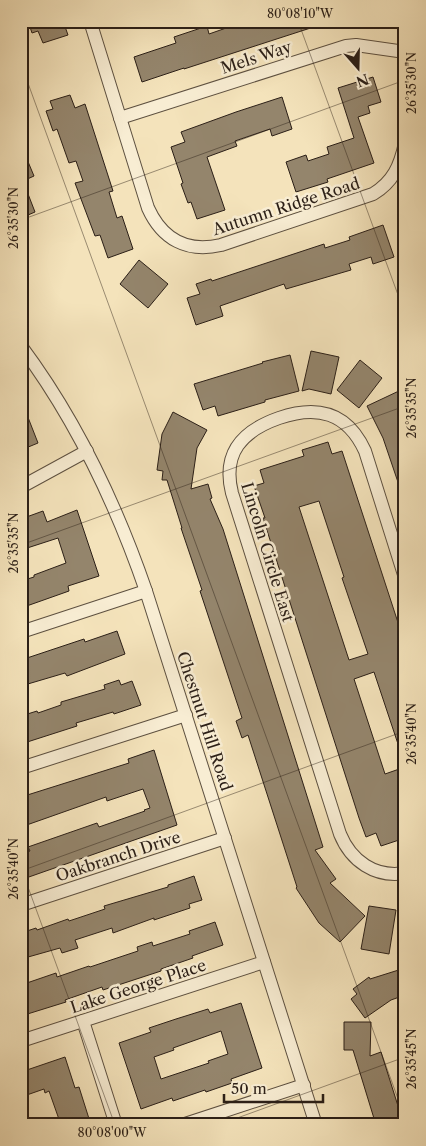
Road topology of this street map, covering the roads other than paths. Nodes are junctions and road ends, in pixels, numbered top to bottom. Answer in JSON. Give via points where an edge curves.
{"nodes":[{"id":1,"x":90,"y":21,"type":"edge"},
{"id":2,"x":405,"y":52,"type":"edge"},
{"id":3,"x":120,"y":118,"type":"junction"},
{"id":4,"x":405,"y":143,"type":"edge"},
{"id":5,"x":21,"y":346,"type":"edge"},
{"id":6,"x":87,"y":451,"type":"junction"},
{"id":7,"x":21,"y":487,"type":"edge"},
{"id":8,"x":405,"y":578,"type":"edge"},
{"id":9,"x":146,"y":591,"type":"junction"},
{"id":10,"x":21,"y":632,"type":"edge"},
{"id":11,"x":186,"y":714,"type":"junction"},
{"id":12,"x":21,"y":768,"type":"edge"},
{"id":13,"x":225,"y":838,"type":"junction"},
{"id":14,"x":405,"y":873,"type":"edge"},
{"id":15,"x":21,"y":904,"type":"edge"},
{"id":16,"x":264,"y":962,"type":"junction"},
{"id":17,"x":83,"y":1021,"type":"junction"},
{"id":18,"x":21,"y":1041,"type":"edge"},
{"id":19,"x":304,"y":1085,"type":"junction"},
{"id":20,"x":116,"y":1125,"type":"edge"},
{"id":21,"x":182,"y":1125,"type":"edge"},
{"id":22,"x":316,"y":1125,"type":"edge"}],
"edges":[{"from":1,"to":3,"type":"street","name":"Autumn Ridge Road"},
{"from":2,"to":3,"type":"street","name":"Mels Way","via":[[346,46]]},
{"from":3,"to":4,"type":"street","name":"Autumn Ridge Road","via":[[152,217],[172,239],[201,248],[221,245],[373,194],[395,174]]},
{"from":5,"to":6,"type":"street","name":"Chestnut Hill Road","via":[[62,406]]},
{"from":6,"to":7,"type":"street"},
{"from":6,"to":9,"type":"street","name":"Chestnut Hill Road","via":[[116,511]]},
{"from":8,"to":14,"type":"street","name":"Lincoln Circle East","via":[[361,442],[348,426],[322,413],[302,412],[261,424],[245,436],[231,462],[229,484],[340,834],[349,852],[364,865],[383,873]]},
{"from":9,"to":10,"type":"street"},
{"from":9,"to":11,"type":"street","name":"Chestnut Hill Road"},
{"from":11,"to":12,"type":"street"},
{"from":11,"to":13,"type":"street","name":"Chestnut Hill Road"},
{"from":13,"to":15,"type":"street","name":"Oakbranch Drive"},
{"from":13,"to":16,"type":"street","name":"Chestnut Hill Road"},
{"from":16,"to":17,"type":"street","name":"Lake George Place"},
{"from":16,"to":19,"type":"street","name":"Chestnut Hill Road"},
{"from":17,"to":18,"type":"street","name":"Lake George Place"},
{"from":17,"to":20,"type":"street"},
{"from":19,"to":21,"type":"street"},
{"from":19,"to":22,"type":"street","name":"Chestnut Hill Road"}]}
